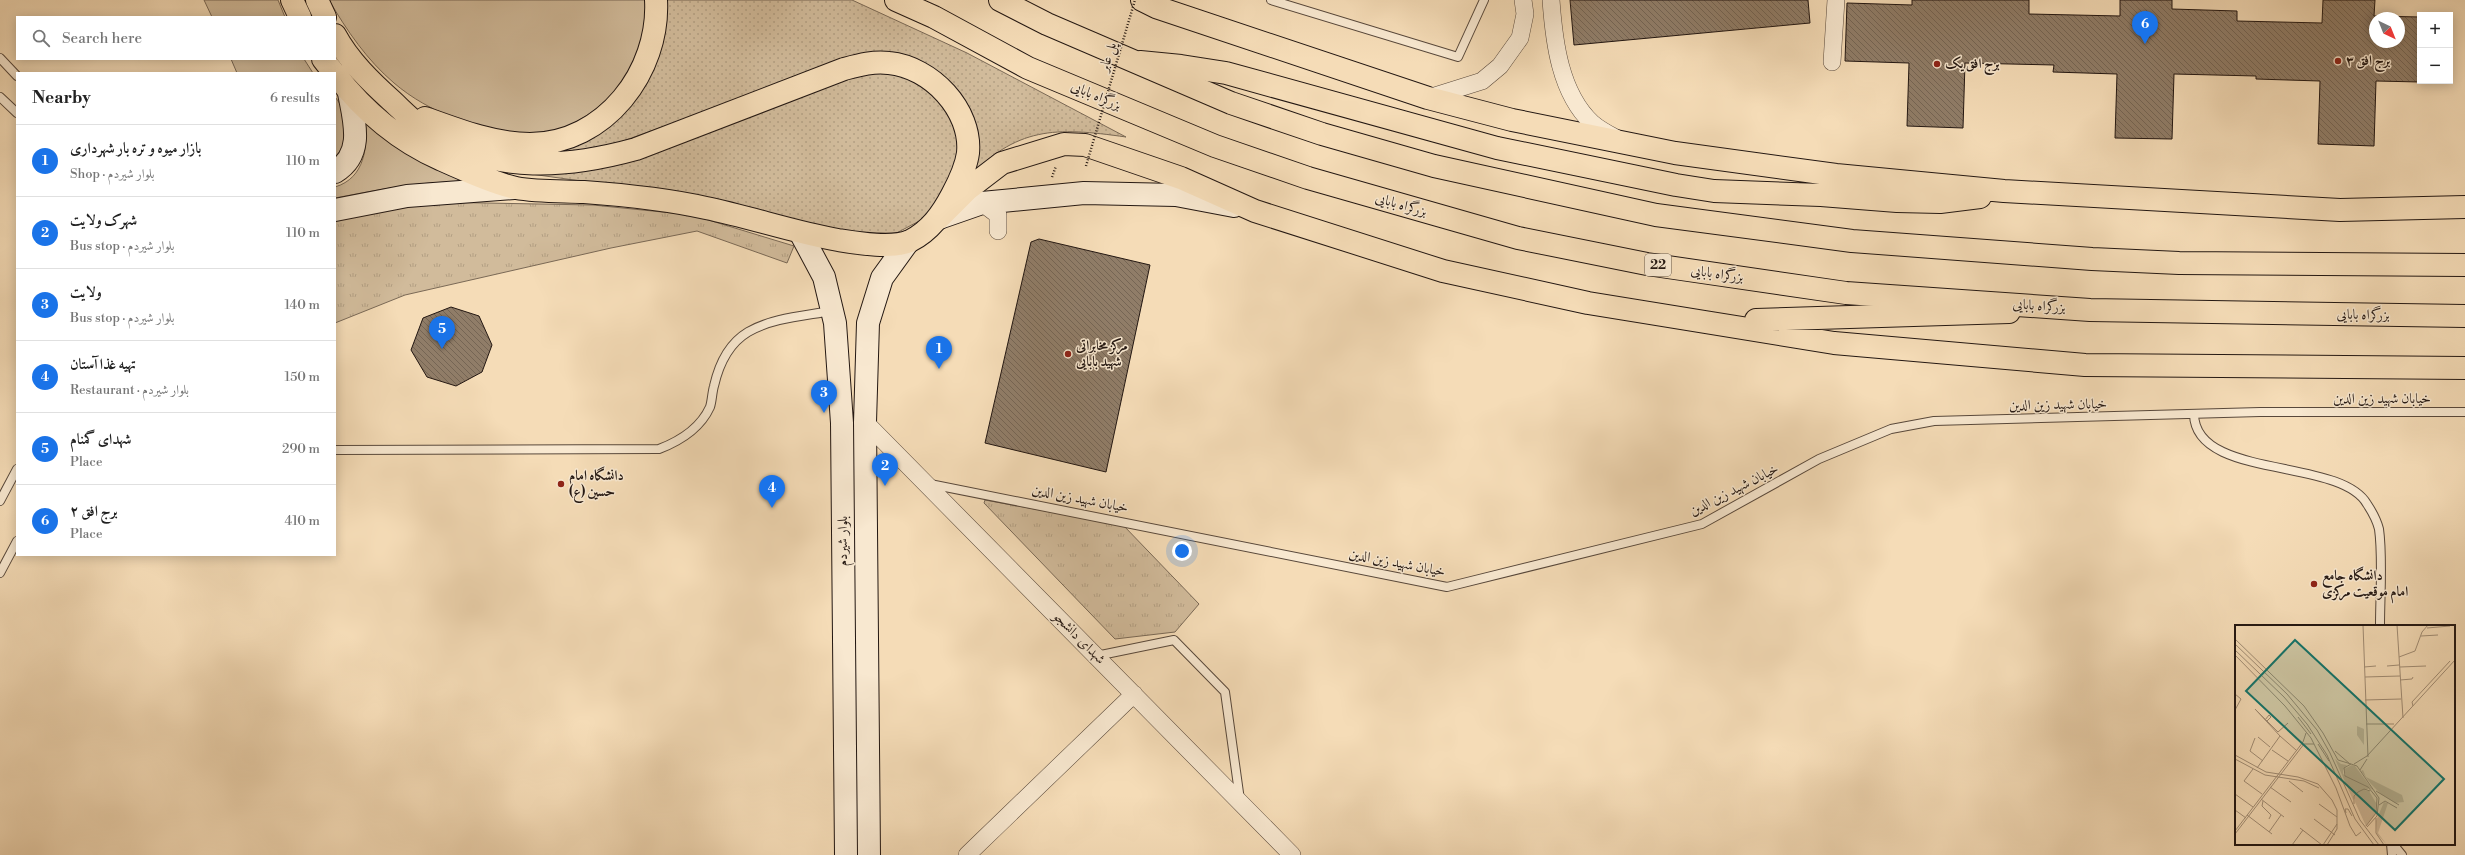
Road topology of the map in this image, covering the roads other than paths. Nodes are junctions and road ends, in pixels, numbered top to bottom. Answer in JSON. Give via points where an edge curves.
{"nodes":[{"id":1,"x":292,"y":0,"type":"edge"},
{"id":2,"x":317,"y":0,"type":"edge"},
{"id":3,"x":656,"y":0,"type":"edge"},
{"id":4,"x":896,"y":0,"type":"edge"},
{"id":5,"x":1000,"y":0,"type":"edge"},
{"id":6,"x":1142,"y":0,"type":"edge"},
{"id":7,"x":1272,"y":0,"type":"edge"},
{"id":8,"x":1484,"y":0,"type":"edge"},
{"id":9,"x":1836,"y":0,"type":"edge"},
{"id":10,"x":1524,"y":7,"type":"edge"},
{"id":11,"x":1551,"y":8,"type":"edge"},
{"id":12,"x":300,"y":16,"type":"edge"},
{"id":13,"x":325,"y":16,"type":"edge"},
{"id":14,"x":336,"y":36,"type":"edge"},
{"id":15,"x":0,"y":58,"type":"edge"},
{"id":16,"x":324,"y":60,"type":"edge"},
{"id":17,"x":1139,"y":62,"type":"junction"},
{"id":18,"x":1832,"y":62,"type":"dead end"},
{"id":19,"x":333,"y":72,"type":"edge"},
{"id":20,"x":16,"y":75,"type":"edge"},
{"id":21,"x":336,"y":76,"type":"edge"},
{"id":22,"x":349,"y":92,"type":"junction"},
{"id":23,"x":0,"y":97,"type":"edge"},
{"id":24,"x":1428,"y":98,"type":"junction"},
{"id":25,"x":399,"y":107,"type":"junction"},
{"id":26,"x":16,"y":112,"type":"edge"},
{"id":27,"x":1621,"y":142,"type":"junction"},
{"id":28,"x":336,"y":171,"type":"edge"},
{"id":29,"x":515,"y":188,"type":"junction"},
{"id":30,"x":2004,"y":192,"type":"junction"},
{"id":31,"x":982,"y":203,"type":"junction"},
{"id":32,"x":2465,"y":207,"type":"edge"},
{"id":33,"x":336,"y":210,"type":"edge"},
{"id":34,"x":1255,"y":211,"type":"junction"},
{"id":35,"x":939,"y":218,"type":"junction"},
{"id":36,"x":998,"y":231,"type":"dead end"},
{"id":37,"x":806,"y":241,"type":"junction"},
{"id":38,"x":908,"y":242,"type":"junction"},
{"id":39,"x":2465,"y":265,"type":"edge"},
{"id":40,"x":2090,"y":310,"type":"junction"},
{"id":41,"x":2465,"y":316,"type":"edge"},
{"id":42,"x":833,"y":317,"type":"junction"},
{"id":43,"x":1705,"y":322,"type":"junction"},
{"id":44,"x":874,"y":326,"type":"junction"},
{"id":45,"x":2465,"y":368,"type":"edge"},
{"id":46,"x":2465,"y":412,"type":"edge"},
{"id":47,"x":2194,"y":414,"type":"junction"},
{"id":48,"x":865,"y":422,"type":"junction"},
{"id":49,"x":842,"y":423,"type":"junction"},
{"id":50,"x":336,"y":450,"type":"edge"},
{"id":51,"x":16,"y":471,"type":"edge"},
{"id":52,"x":925,"y":483,"type":"junction"},
{"id":53,"x":0,"y":501,"type":"edge"},
{"id":54,"x":16,"y":543,"type":"edge"},
{"id":55,"x":0,"y":573,"type":"edge"},
{"id":56,"x":2380,"y":625,"type":"edge"},
{"id":57,"x":1096,"y":656,"type":"junction"},
{"id":58,"x":1134,"y":694,"type":"junction"},
{"id":59,"x":1241,"y":803,"type":"junction"},
{"id":60,"x":2393,"y":845,"type":"edge"},
{"id":61,"x":846,"y":855,"type":"edge"},
{"id":62,"x":868,"y":855,"type":"edge"},
{"id":63,"x":967,"y":855,"type":"edge"},
{"id":64,"x":1292,"y":855,"type":"edge"},
{"id":65,"x":2402,"y":855,"type":"edge"}],
"edges":[{"from":1,"to":12,"type":"main road"},
{"from":2,"to":13,"type":"main road"},
{"from":3,"to":25,"type":"main road","via":[[654,31],[647,61],[633,85],[617,106],[594,124],[570,137],[530,144],[508,142],[449,127]]},
{"from":4,"to":40,"type":"main road","name":"بزرگراه بابایی","number":"22","via":[[934,17],[1028,68],[1215,146],[1308,178],[1518,238],[1647,264],[1846,293]]},
{"from":5,"to":17,"type":"main road","via":[[1047,24]]},
{"from":6,"to":24,"type":"main road","via":[[1156,7]]},
{"from":7,"to":8,"type":"lane","via":[[1458,57]]},
{"from":9,"to":18,"type":"street"},
{"from":10,"to":11,"type":"street"},
{"from":10,"to":24,"type":"street","via":[[1520,38],[1500,66],[1482,81]]},
{"from":11,"to":27,"type":"street","via":[[1560,66],[1573,98],[1592,123]]},
{"from":14,"to":25,"type":"main road","via":[[361,71]]},
{"from":15,"to":20,"type":"lane"},
{"from":16,"to":19,"type":"main road"},
{"from":17,"to":30,"type":"main road","via":[[1226,73],[1497,148],[1714,191],[1940,202],[1964,201]]},
{"from":17,"to":39,"type":"main road","via":[[1231,103],[1322,134],[1434,166],[1656,215],[1852,241],[2092,259],[2179,263]]},
{"from":21,"to":22,"type":"main road"},
{"from":22,"to":28,"type":"main road","via":[[356,134],[355,143],[348,160]]},
{"from":22,"to":29,"type":"main road","via":[[388,128],[415,147]]},
{"from":23,"to":26,"type":"lane"},
{"from":24,"to":27,"type":"main road","via":[[1512,120]]},
{"from":25,"to":35,"type":"main road","via":[[434,136],[486,158],[517,164],[572,163],[602,159],[636,149],[844,69],[867,62],[890,62],[915,69],[936,83],[954,104],[966,130],[968,153],[964,169]]},
{"from":27,"to":30,"type":"main road","via":[[1675,153],[1836,175]]},
{"from":29,"to":33,"type":"main road","via":[[407,196]]},
{"from":29,"to":37,"type":"main road","via":[[623,195],[706,208]]},
{"from":30,"to":32,"type":"main road","via":[[2340,210]]},
{"from":31,"to":34,"type":"main road","via":[[1084,193],[1176,195]]},
{"from":31,"to":35,"type":"main road"},
{"from":31,"to":36,"type":"street","via":[[998,215]]},
{"from":34,"to":35,"type":"main road","via":[[1181,178],[1085,145],[1064,144],[1002,163],[968,189]]},
{"from":34,"to":43,"type":"main road","via":[[1443,271],[1588,303]]},
{"from":35,"to":38,"type":"main road"},
{"from":37,"to":38,"type":"main road","via":[[870,246]]},
{"from":37,"to":42,"type":"main road","name":"بلوار شیردم","via":[[824,277]]},
{"from":38,"to":44,"type":"main road","name":"بلوار شیردم","via":[[882,278]]},
{"from":40,"to":41,"type":"main road","name":"بزرگراه بابایی","number":"22"},
{"from":40,"to":43,"type":"main road"},
{"from":42,"to":44,"type":"main road","via":[[861,316]]},
{"from":42,"to":49,"type":"main road","name":"بلوار شیردم"},
{"from":42,"to":50,"type":"lane","via":[[770,323],[748,331],[731,345],[720,365],[710,407],[694,429],[678,442],[660,449]]},
{"from":43,"to":45,"type":"main road","via":[[1834,343],[2085,365]]},
{"from":44,"to":48,"type":"main road","name":"بلوار شیردم"},
{"from":46,"to":47,"type":"lane","name":"خیابان شهید زین الدین"},
{"from":47,"to":52,"type":"lane","name":"خیابان شهید زین الدین","via":[[1934,421],[1891,429],[1820,459],[1702,524],[1447,587]]},
{"from":47,"to":56,"type":"lane","via":[[2194,423],[2200,435],[2211,444],[2238,458],[2341,482],[2366,502],[2379,528]]},
{"from":48,"to":49,"type":"main road"},
{"from":48,"to":52,"type":"street","name":"شهدای دانشجو"},
{"from":48,"to":62,"type":"main road","name":"بلوار شیردم"},
{"from":49,"to":61,"type":"main road","name":"بلوار شیردم"},
{"from":51,"to":53,"type":"lane"},
{"from":52,"to":57,"type":"street","name":"شهدای دانشجو"},
{"from":54,"to":55,"type":"lane"},
{"from":57,"to":58,"type":"street","name":"شهدای دانشجو"},
{"from":57,"to":59,"type":"lane","via":[[1174,640],[1225,692]]},
{"from":58,"to":59,"type":"street","name":"شهدای دانشجو"},
{"from":58,"to":63,"type":"street"},
{"from":59,"to":64,"type":"street","name":"شهدای دانشجو"},
{"from":60,"to":65,"type":"lane"}]}
